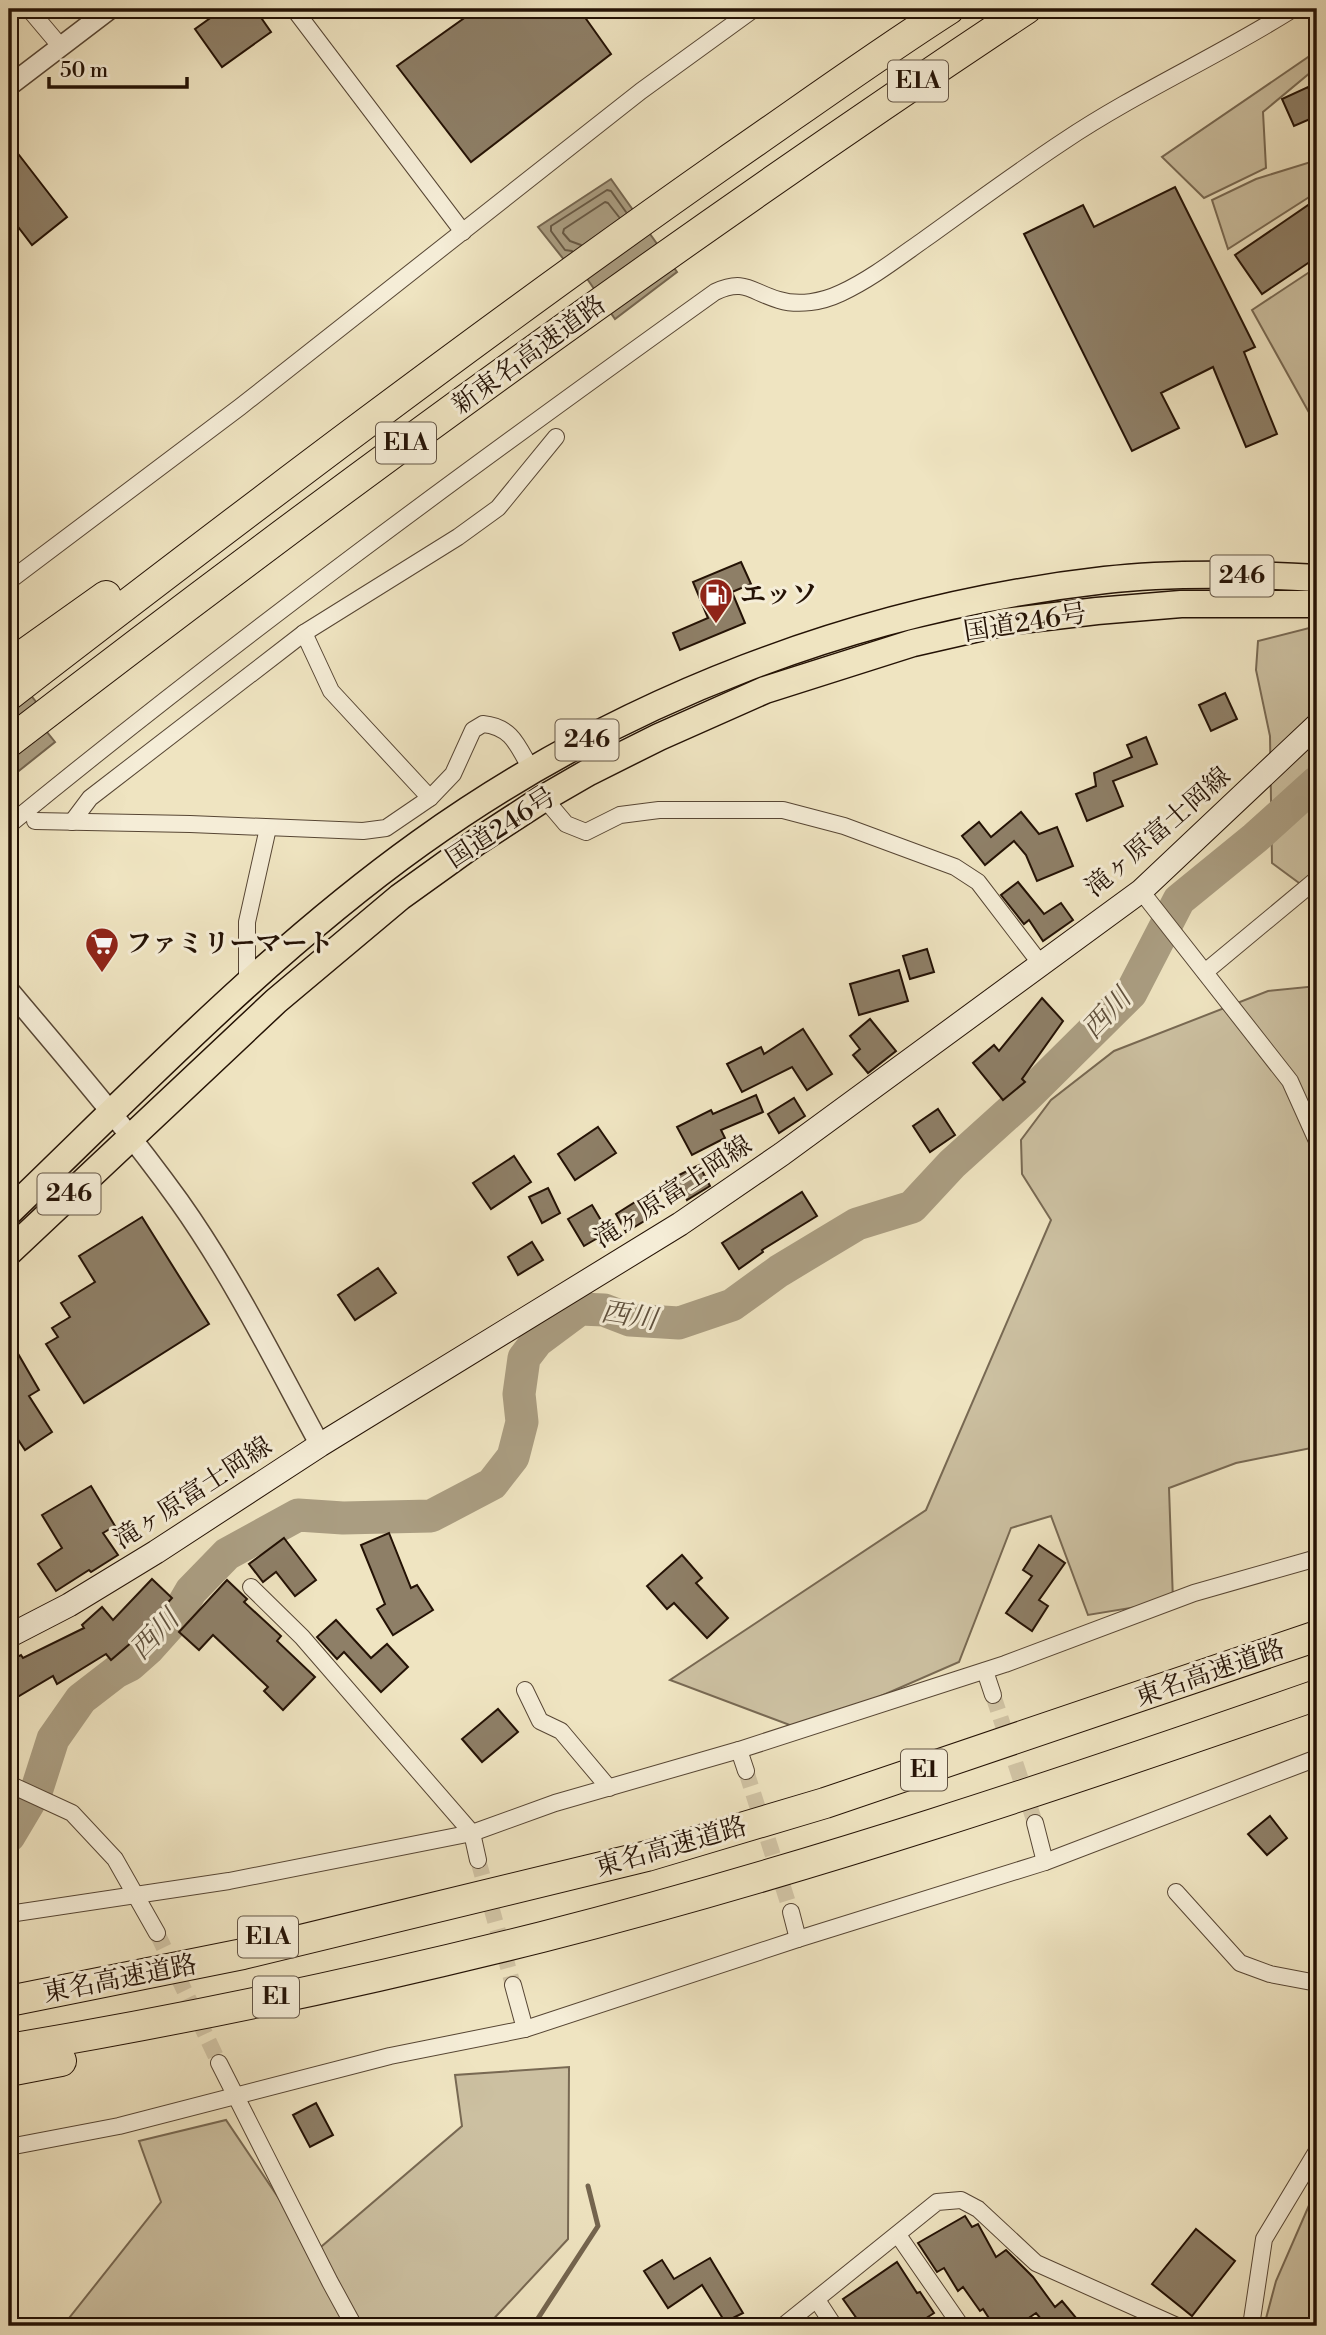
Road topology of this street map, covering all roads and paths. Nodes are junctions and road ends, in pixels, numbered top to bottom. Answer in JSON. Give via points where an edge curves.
{"nodes":[{"id":1,"x":29,"y":9,"type":"edge"},
{"id":2,"x":110,"y":9,"type":"edge"},
{"id":3,"x":294,"y":9,"type":"edge"},
{"id":4,"x":754,"y":9,"type":"edge"},
{"id":5,"x":949,"y":9,"type":"edge"},
{"id":6,"x":1026,"y":9,"type":"edge"},
{"id":7,"x":1293,"y":9,"type":"edge"},
{"id":8,"x":61,"y":47,"type":"junction"},
{"id":9,"x":9,"y":86,"type":"edge"},
{"id":10,"x":463,"y":232,"type":"junction"},
{"id":11,"x":496,"y":326,"type":"junction"},
{"id":12,"x":556,"y":437,"type":"dead end"},
{"id":13,"x":1317,"y":578,"type":"edge"},
{"id":14,"x":9,"y":581,"type":"edge"},
{"id":15,"x":1317,"y":604,"type":"edge"},
{"id":16,"x":304,"y":633,"type":"junction"},
{"id":17,"x":9,"y":665,"type":"edge"},
{"id":18,"x":9,"y":695,"type":"edge"},
{"id":19,"x":1317,"y":725,"type":"edge"},
{"id":20,"x":9,"y":742,"type":"edge"},
{"id":21,"x":532,"y":771,"type":"junction"},
{"id":22,"x":430,"y":798,"type":"junction"},
{"id":23,"x":544,"y":798,"type":"junction"},
{"id":24,"x":35,"y":821,"type":"dead end"},
{"id":25,"x":72,"y":822,"type":"junction"},
{"id":26,"x":9,"y":825,"type":"edge"},
{"id":27,"x":268,"y":828,"type":"junction"},
{"id":28,"x":1317,"y":880,"type":"edge"},
{"id":29,"x":1141,"y":891,"type":"junction"},
{"id":30,"x":1040,"y":963,"type":"junction"},
{"id":31,"x":1200,"y":968,"type":"junction"},
{"id":32,"x":247,"y":985,"type":"junction"},
{"id":33,"x":9,"y":990,"type":"edge"},
{"id":34,"x":113,"y":1113,"type":"junction"},
{"id":35,"x":130,"y":1137,"type":"junction"},
{"id":36,"x":1317,"y":1141,"type":"edge"},
{"id":37,"x":9,"y":1212,"type":"edge"},
{"id":38,"x":9,"y":1252,"type":"edge"},
{"id":39,"x":320,"y":1445,"type":"junction"},
{"id":40,"x":1317,"y":1558,"type":"edge"},
{"id":41,"x":251,"y":1587,"type":"dead end"},
{"id":42,"x":9,"y":1636,"type":"edge"},
{"id":43,"x":1317,"y":1636,"type":"edge"},
{"id":44,"x":985,"y":1671,"type":"junction"},
{"id":45,"x":526,"y":1690,"type":"dead end"},
{"id":46,"x":993,"y":1695,"type":"tunnel mouth"},
{"id":47,"x":1317,"y":1695,"type":"edge"},
{"id":48,"x":739,"y":1751,"type":"junction"},
{"id":49,"x":1317,"y":1758,"type":"edge"},
{"id":50,"x":746,"y":1771,"type":"tunnel mouth"},
{"id":51,"x":14,"y":1786,"type":"edge"},
{"id":52,"x":609,"y":1788,"type":"junction"},
{"id":53,"x":1035,"y":1823,"type":"tunnel mouth"},
{"id":54,"x":472,"y":1833,"type":"junction"},
{"id":55,"x":478,"y":1860,"type":"tunnel mouth"},
{"id":56,"x":1045,"y":1862,"type":"junction"},
{"id":57,"x":526,"y":1887,"type":"junction"},
{"id":58,"x":1176,"y":1892,"type":"dead end"},
{"id":59,"x":134,"y":1895,"type":"junction"},
{"id":60,"x":791,"y":1912,"type":"tunnel mouth"},
{"id":61,"x":9,"y":1914,"type":"edge"},
{"id":62,"x":157,"y":1933,"type":"tunnel mouth"},
{"id":63,"x":542,"y":1937,"type":"junction"},
{"id":64,"x":797,"y":1939,"type":"junction"},
{"id":65,"x":9,"y":1981,"type":"edge"},
{"id":66,"x":1317,"y":1983,"type":"edge"},
{"id":67,"x":513,"y":1986,"type":"tunnel mouth"},
{"id":68,"x":9,"y":2001,"type":"edge"},
{"id":69,"x":525,"y":2029,"type":"junction"},
{"id":70,"x":9,"y":2049,"type":"edge"},
{"id":71,"x":219,"y":2063,"type":"tunnel mouth"},
{"id":72,"x":9,"y":2071,"type":"edge"},
{"id":73,"x":237,"y":2096,"type":"junction"},
{"id":74,"x":9,"y":2147,"type":"edge"},
{"id":75,"x":1317,"y":2151,"type":"edge"},
{"id":76,"x":898,"y":2235,"type":"junction"},
{"id":77,"x":817,"y":2300,"type":"junction"},
{"id":78,"x":355,"y":2326,"type":"edge"},
{"id":79,"x":783,"y":2326,"type":"edge"},
{"id":80,"x":834,"y":2326,"type":"edge"},
{"id":81,"x":961,"y":2326,"type":"edge"},
{"id":82,"x":1177,"y":2326,"type":"edge"},
{"id":83,"x":1251,"y":2326,"type":"edge"}],
"edges":[{"from":1,"to":8,"type":"street"},
{"from":2,"to":8,"type":"street"},
{"from":3,"to":10,"type":"street"},
{"from":4,"to":10,"type":"street","via":[[641,91]]},
{"from":5,"to":11,"type":"highway","name":"新東名高速道路","number":"E1A"},
{"from":6,"to":20,"type":"highway","name":"新東名高速道路","number":"E1A","via":[[382,460]]},
{"from":7,"to":26,"type":"street","via":[[1089,124],[840,294],[796,303],[748,286],[715,292],[304,591]]},
{"from":8,"to":9,"type":"street"},
{"from":10,"to":14,"type":"street"},
{"from":11,"to":17,"type":"highway"},
{"from":11,"to":18,"type":"highway","name":"新東名高速道路","number":"E1A"},
{"from":12,"to":16,"type":"street","via":[[498,508]]},
{"from":13,"to":21,"type":"highway","name":"国道246号","number":"246","via":[[1108,580],[935,610],[850,631],[745,667],[624,719]]},
{"from":15,"to":23,"type":"highway","name":"国道246号","number":"246","via":[[1181,604],[1097,611],[1005,622],[913,643],[765,690],[659,737]]},
{"from":16,"to":22,"type":"street","via":[[331,691]]},
{"from":16,"to":25,"type":"street","via":[[90,798]]},
{"from":19,"to":29,"type":"main road","name":"滝ヶ原富士岡線"},
{"from":21,"to":22,"type":"street","via":[[509,732],[483,723],[473,730],[453,774]]},
{"from":21,"to":32,"type":"highway","name":"国道246号","number":"246","via":[[419,843]]},
{"from":22,"to":27,"type":"street","via":[[386,828]]},
{"from":23,"to":30,"type":"street","via":[[566,824],[586,832],[620,815],[659,810],[783,810],[844,826],[955,867],[978,881]]},
{"from":23,"to":35,"type":"highway","name":"国道246号","number":"246","via":[[400,897],[276,1001]]},
{"from":24,"to":25,"type":"street"},
{"from":25,"to":27,"type":"street"},
{"from":27,"to":32,"type":"street","via":[[247,922]]},
{"from":28,"to":31,"type":"street"},
{"from":29,"to":30,"type":"main road","name":"滝ヶ原富士岡線"},
{"from":29,"to":31,"type":"street"},
{"from":30,"to":39,"type":"main road","name":"滝ヶ原富士岡線","via":[[680,1224]]},
{"from":31,"to":36,"type":"street","via":[[1290,1081]]},
{"from":32,"to":34,"type":"highway","name":"国道246号","number":"246"},
{"from":33,"to":34,"type":"street"},
{"from":34,"to":35,"type":"street"},
{"from":34,"to":37,"type":"highway","name":"国道246号","number":"246"},
{"from":35,"to":38,"type":"highway","name":"国道246号","number":"246"},
{"from":35,"to":39,"type":"street","via":[[228,1276]]},
{"from":39,"to":42,"type":"main road","name":"滝ヶ原富士岡線","via":[[80,1599]]},
{"from":40,"to":44,"type":"street","via":[[1194,1593]]},
{"from":41,"to":54,"type":"street","via":[[302,1637]]},
{"from":43,"to":57,"type":"highway","name":"東名高速道路","number":"E1","via":[[825,1803]]},
{"from":44,"to":46,"type":"street"},
{"from":44,"to":48,"type":"street"},
{"from":45,"to":52,"type":"street","via":[[540,1721],[561,1731]]},
{"from":47,"to":63,"type":"highway","name":"東名高速道路","number":"E1","via":[[842,1852]]},
{"from":48,"to":50,"type":"street"},
{"from":48,"to":52,"type":"street"},
{"from":49,"to":56,"type":"street"},
{"from":51,"to":59,"type":"street","via":[[72,1813],[115,1859]]},
{"from":52,"to":54,"type":"street"},
{"from":53,"to":56,"type":"street"},
{"from":54,"to":55,"type":"street"},
{"from":54,"to":59,"type":"street"},
{"from":56,"to":64,"type":"street"},
{"from":57,"to":65,"type":"highway","number":"E1A","via":[[242,1943]]},
{"from":57,"to":68,"type":"highway","name":"東名高速道路","number":"E1","via":[[243,1954]]},
{"from":58,"to":66,"type":"street","via":[[1240,1964]]},
{"from":59,"to":61,"type":"street"},
{"from":59,"to":62,"type":"street"},
{"from":60,"to":64,"type":"street"},
{"from":63,"to":70,"type":"highway","name":"東名高速道路","number":"E1","via":[[139,2028]]},
{"from":63,"to":72,"type":"highway","via":[[247,2022]]},
{"from":64,"to":69,"type":"street"},
{"from":67,"to":69,"type":"street"},
{"from":69,"to":73,"type":"street","via":[[390,2056]]},
{"from":71,"to":73,"type":"street"},
{"from":73,"to":74,"type":"street","via":[[119,2126]]},
{"from":73,"to":78,"type":"street"},
{"from":75,"to":83,"type":"street","via":[[1264,2239]]},
{"from":76,"to":77,"type":"street"},
{"from":76,"to":81,"type":"street"},
{"from":76,"to":82,"type":"street","via":[[936,2202],[961,2200],[978,2209],[1036,2263]]},
{"from":77,"to":79,"type":"street"},
{"from":77,"to":80,"type":"street"}]}
